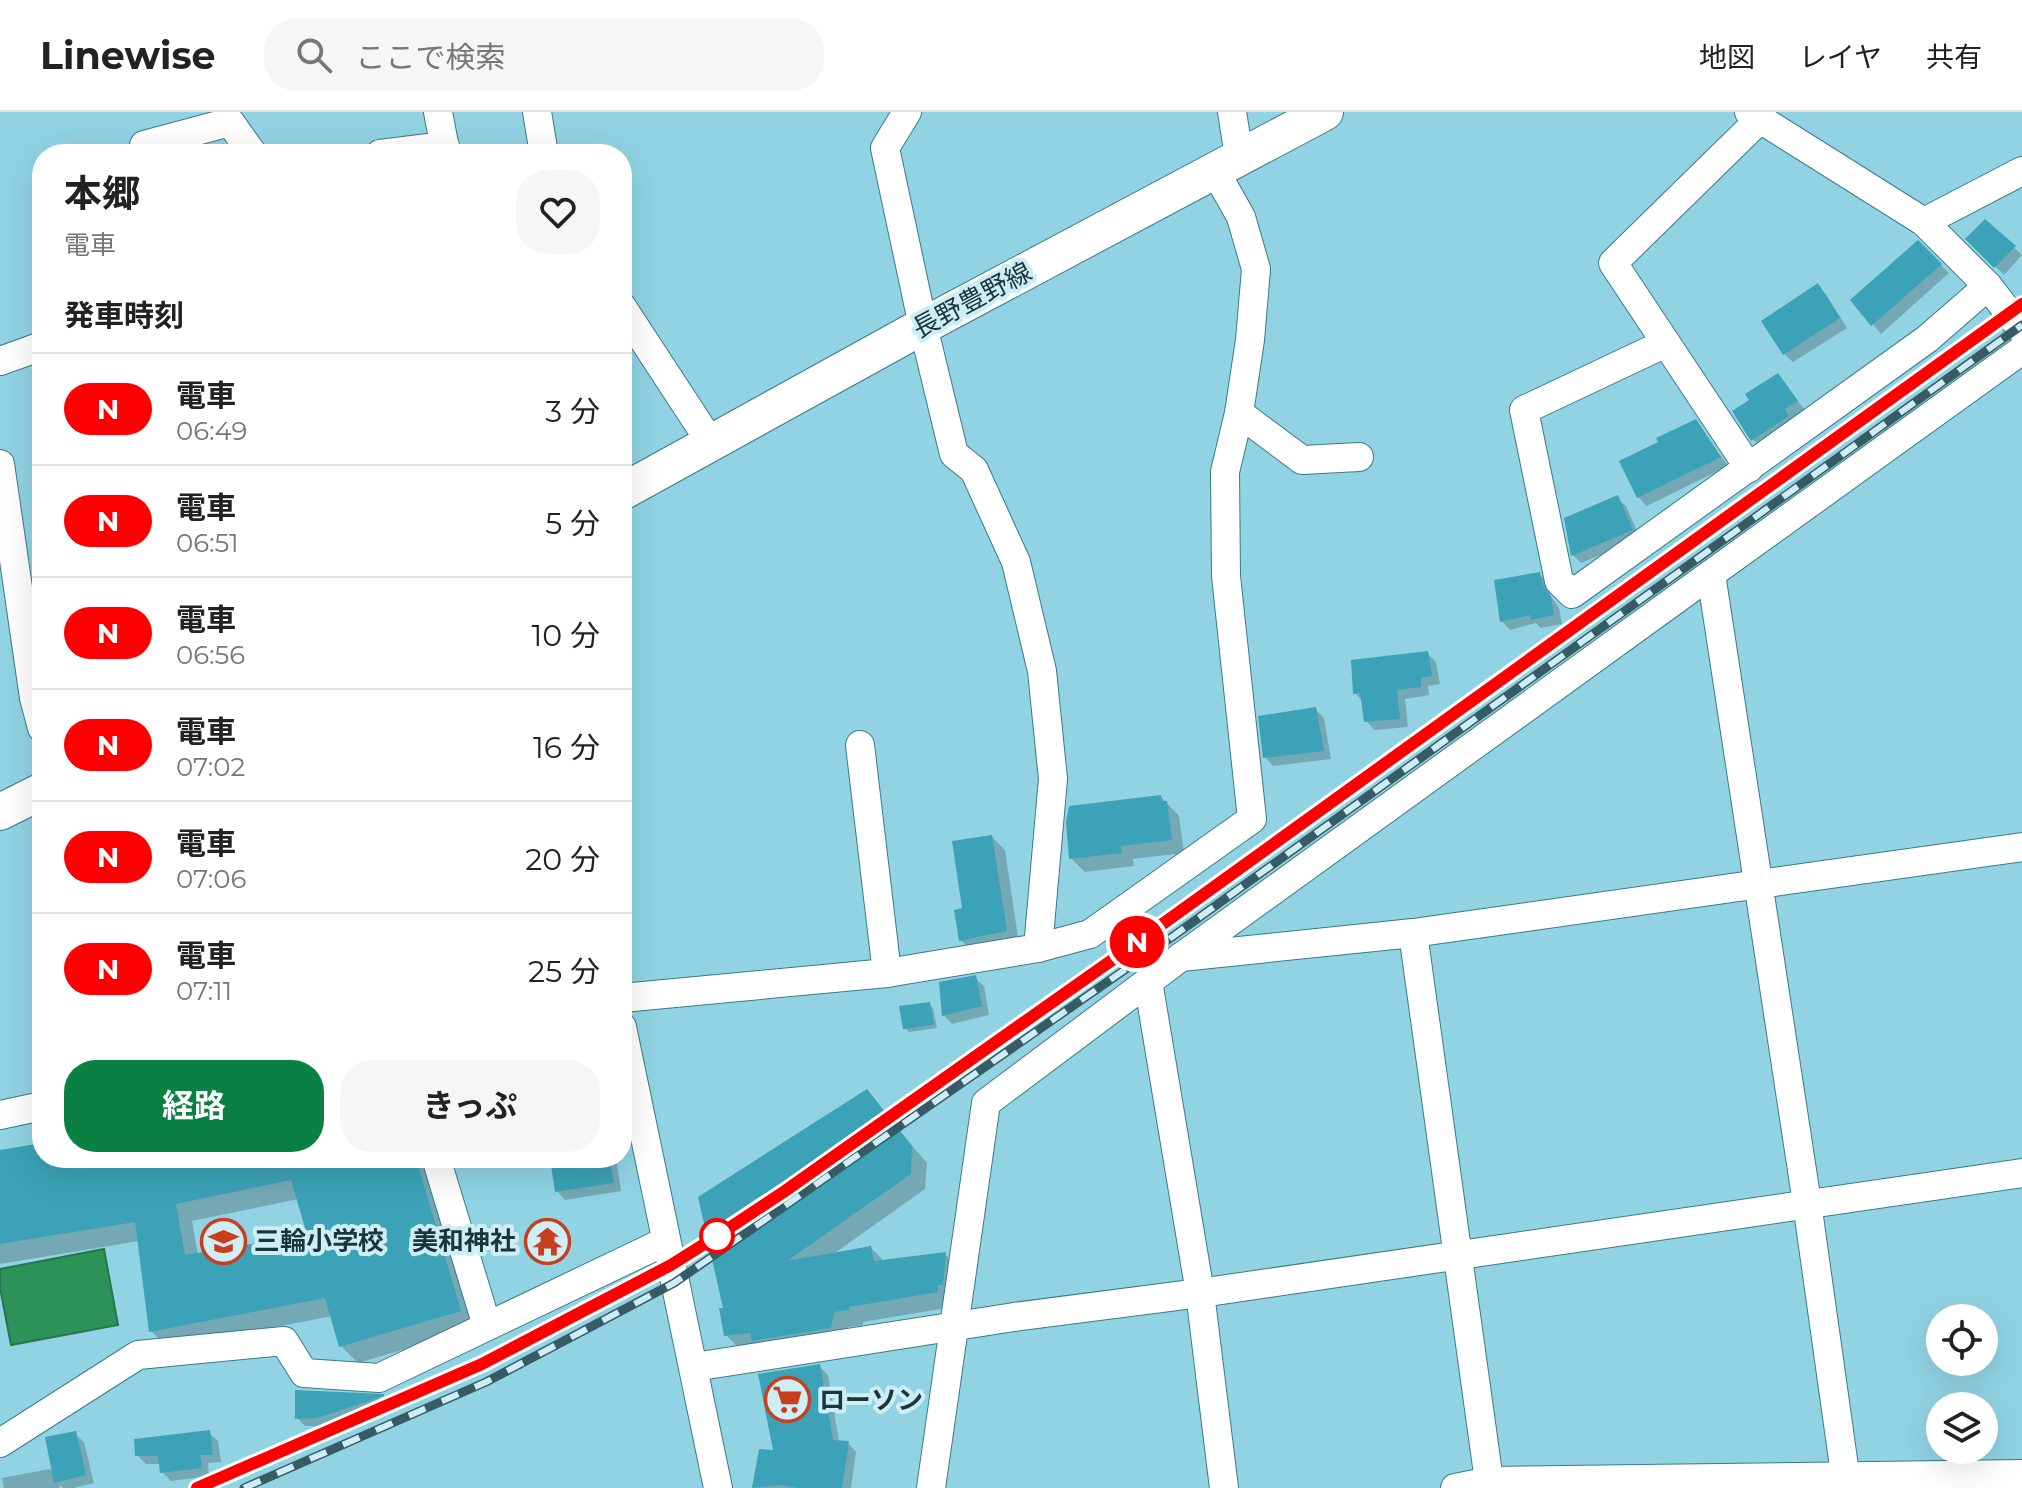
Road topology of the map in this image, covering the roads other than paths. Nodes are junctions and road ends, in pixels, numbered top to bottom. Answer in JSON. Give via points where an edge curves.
{"nodes":[{"id":1,"x":438,"y":112,"type":"edge"},
{"id":2,"x":537,"y":112,"type":"edge"},
{"id":3,"x":907,"y":112,"type":"edge"},
{"id":4,"x":1232,"y":112,"type":"edge"},
{"id":5,"x":1325,"y":112,"type":"edge"},
{"id":6,"x":1755,"y":115,"type":"edge"},
{"id":7,"x":204,"y":120,"type":"edge"},
{"id":8,"x":146,"y":144,"type":"edge"},
{"id":9,"x":246,"y":144,"type":"edge"},
{"id":10,"x":444,"y":144,"type":"edge"},
{"id":11,"x":542,"y":144,"type":"edge"},
{"id":12,"x":1227,"y":162,"type":"junction"},
{"id":13,"x":2022,"y":171,"type":"edge"},
{"id":14,"x":1924,"y":222,"type":"junction"},
{"id":15,"x":1988,"y":286,"type":"junction"},
{"id":16,"x":632,"y":322,"type":"edge"},
{"id":17,"x":923,"y":326,"type":"junction"},
{"id":18,"x":2022,"y":330,"type":"edge"},
{"id":19,"x":1666,"y":343,"type":"junction"},
{"id":20,"x":32,"y":350,"type":"edge"},
{"id":21,"x":2022,"y":350,"type":"edge"},
{"id":22,"x":0,"y":361,"type":"edge"},
{"id":23,"x":1239,"y":413,"type":"junction"},
{"id":24,"x":711,"y":443,"type":"junction"},
{"id":25,"x":1359,"y":457,"type":"dead end"},
{"id":26,"x":0,"y":464,"type":"edge"},
{"id":27,"x":1749,"y":468,"type":"junction"},
{"id":28,"x":632,"y":486,"type":"edge"},
{"id":29,"x":1711,"y":574,"type":"junction"},
{"id":30,"x":32,"y":684,"type":"edge"},
{"id":31,"x":860,"y":745,"type":"dead end"},
{"id":32,"x":32,"y":797,"type":"edge"},
{"id":33,"x":0,"y":812,"type":"edge"},
{"id":34,"x":2022,"y":847,"type":"edge"},
{"id":35,"x":1760,"y":883,"type":"junction"},
{"id":36,"x":1413,"y":933,"type":"junction"},
{"id":37,"x":1038,"y":948,"type":"junction"},
{"id":38,"x":1181,"y":957,"type":"junction"},
{"id":39,"x":887,"y":973,"type":"junction"},
{"id":40,"x":1148,"y":981,"type":"junction"},
{"id":41,"x":632,"y":997,"type":"edge"},
{"id":42,"x":632,"y":1076,"type":"edge"},
{"id":43,"x":32,"y":1108,"type":"edge"},
{"id":44,"x":0,"y":1115,"type":"edge"},
{"id":45,"x":439,"y":1168,"type":"edge"},
{"id":46,"x":2022,"y":1173,"type":"edge"},
{"id":47,"x":1807,"y":1203,"type":"junction"},
{"id":48,"x":666,"y":1241,"type":"junction"},
{"id":49,"x":1459,"y":1255,"type":"junction"},
{"id":50,"x":1200,"y":1293,"type":"junction"},
{"id":51,"x":487,"y":1326,"type":"junction"},
{"id":52,"x":952,"y":1326,"type":"junction"},
{"id":53,"x":694,"y":1367,"type":"junction"},
{"id":54,"x":0,"y":1443,"type":"edge"},
{"id":55,"x":2022,"y":1474,"type":"edge"},
{"id":56,"x":1846,"y":1482,"type":"edge"},
{"id":57,"x":1490,"y":1485,"type":"edge"},
{"id":58,"x":718,"y":1488,"type":"edge"},
{"id":59,"x":931,"y":1488,"type":"edge"},
{"id":60,"x":1224,"y":1488,"type":"edge"},
{"id":61,"x":1455,"y":1488,"type":"edge"}],
"edges":[{"from":1,"to":10,"type":"street"},
{"from":2,"to":11,"type":"street"},
{"from":3,"to":17,"type":"street","via":[[885,148]]},
{"from":4,"to":12,"type":"street"},
{"from":5,"to":12,"type":"main road","name":"長野豊野線"},
{"from":6,"to":14,"type":"street"},
{"from":6,"to":19,"type":"street","via":[[1613,263]]},
{"from":7,"to":8,"type":"street"},
{"from":7,"to":9,"type":"street","via":[[230,122]]},
{"from":12,"to":17,"type":"main road","name":"長野豊野線"},
{"from":12,"to":23,"type":"street","via":[[1256,269]]},
{"from":13,"to":14,"type":"street"},
{"from":14,"to":15,"type":"street"},
{"from":15,"to":18,"type":"street"},
{"from":15,"to":27,"type":"street","via":[[1927,339]]},
{"from":16,"to":24,"type":"street"},
{"from":17,"to":24,"type":"main road","name":"長野豊野線"},
{"from":17,"to":37,"type":"street","via":[[954,454],[974,470],[1016,562],[1042,671],[1053,779]]},
{"from":19,"to":27,"type":"street"},
{"from":19,"to":27,"type":"street","via":[[1524,410],[1559,581],[1572,594]]},
{"from":20,"to":22,"type":"street"},
{"from":21,"to":29,"type":"street"},
{"from":23,"to":25,"type":"street","via":[[1302,460]]},
{"from":23,"to":37,"type":"street","via":[[1225,472],[1226,576],[1252,819],[1090,934]]},
{"from":24,"to":28,"type":"main road","name":"長野豊野線"},
{"from":26,"to":30,"type":"street"},
{"from":29,"to":35,"type":"street"},
{"from":29,"to":38,"type":"street"},
{"from":31,"to":39,"type":"street"},
{"from":32,"to":33,"type":"main road"},
{"from":34,"to":35,"type":"street"},
{"from":35,"to":36,"type":"street"},
{"from":35,"to":47,"type":"street"},
{"from":36,"to":38,"type":"street"},
{"from":36,"to":49,"type":"street"},
{"from":37,"to":39,"type":"street"},
{"from":38,"to":40,"type":"street"},
{"from":39,"to":41,"type":"street"},
{"from":40,"to":50,"type":"street"},
{"from":40,"to":52,"type":"street","via":[[986,1103]]},
{"from":42,"to":48,"type":"street"},
{"from":43,"to":44,"type":"street"},
{"from":45,"to":51,"type":"street"},
{"from":46,"to":47,"type":"street"},
{"from":47,"to":49,"type":"street"},
{"from":47,"to":56,"type":"street"},
{"from":48,"to":51,"type":"street"},
{"from":48,"to":53,"type":"street"},
{"from":49,"to":50,"type":"street"},
{"from":49,"to":57,"type":"street"},
{"from":50,"to":52,"type":"street"},
{"from":50,"to":60,"type":"street"},
{"from":51,"to":54,"type":"street","via":[[379,1378],[304,1373],[284,1341],[138,1355]]},
{"from":52,"to":53,"type":"street"},
{"from":52,"to":59,"type":"street"},
{"from":53,"to":58,"type":"street"},
{"from":55,"to":56,"type":"street"},
{"from":56,"to":57,"type":"street"},
{"from":57,"to":61,"type":"street"}]}
